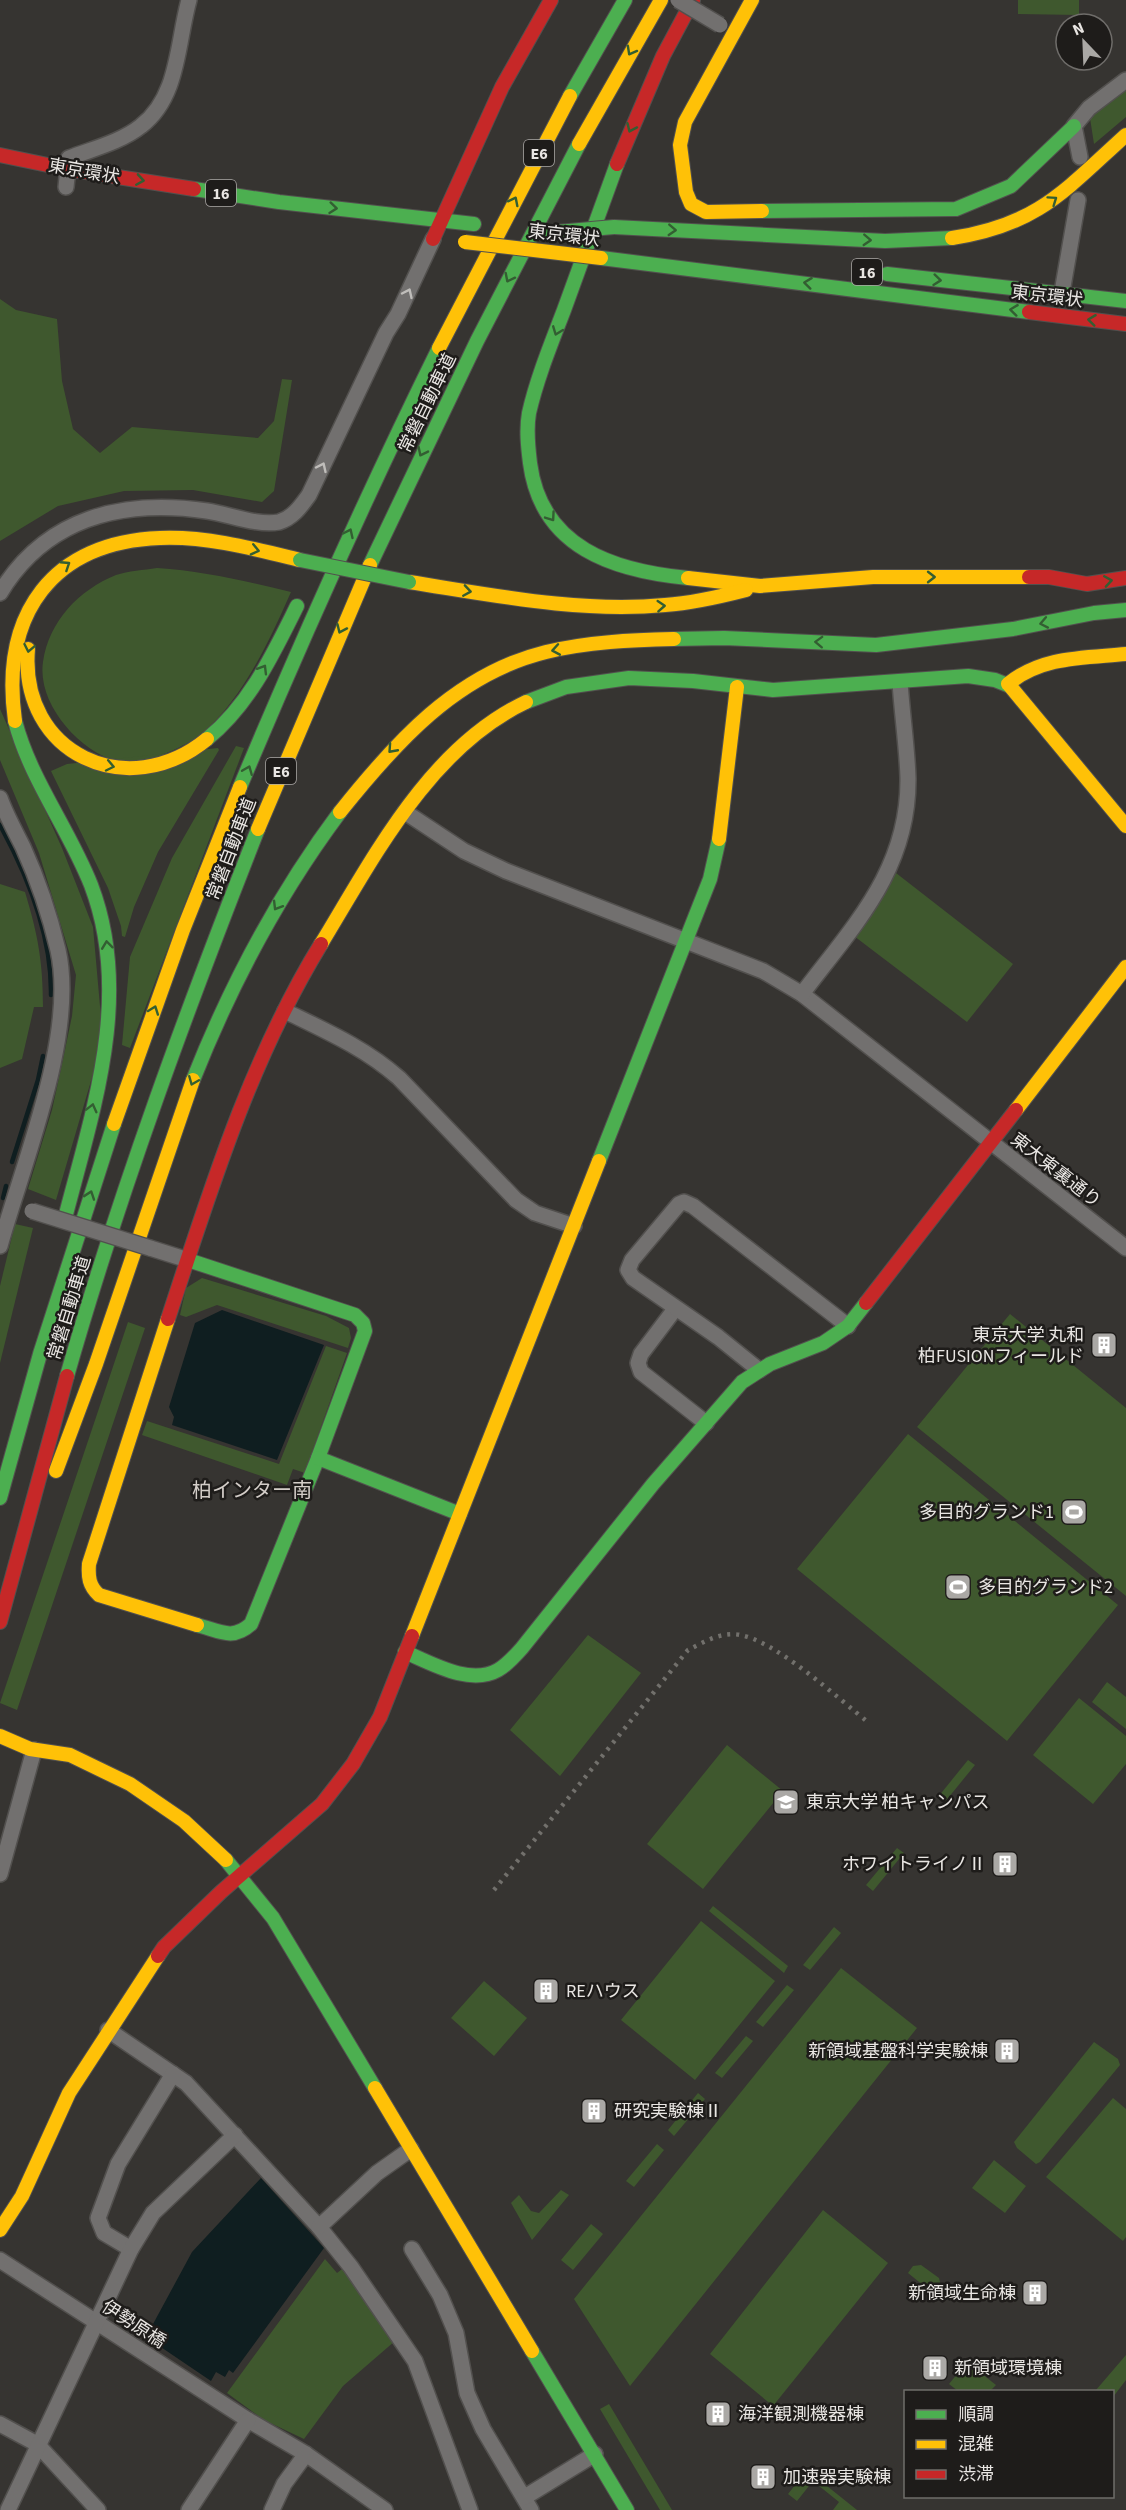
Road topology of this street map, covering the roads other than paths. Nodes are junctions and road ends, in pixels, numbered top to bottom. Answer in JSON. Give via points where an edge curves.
{"nodes":[{"id":1,"x":189,"y":0,"type":"edge"},
{"id":2,"x":550,"y":0,"type":"edge"},
{"id":3,"x":625,"y":0,"type":"edge"},
{"id":4,"x":661,"y":0,"type":"edge"},
{"id":5,"x":678,"y":0,"type":"edge"},
{"id":6,"x":693,"y":0,"type":"edge"},
{"id":7,"x":752,"y":0,"type":"edge"},
{"id":8,"x":727,"y":28,"type":"junction"},
{"id":9,"x":1126,"y":80,"type":"edge"},
{"id":10,"x":1074,"y":126,"type":"junction"},
{"id":11,"x":1126,"y":135,"type":"edge"},
{"id":12,"x":0,"y":155,"type":"edge"},
{"id":13,"x":1080,"y":157,"type":"dead end"},
{"id":14,"x":68,"y":169,"type":"junction"},
{"id":15,"x":66,"y":187,"type":"dead end"},
{"id":16,"x":1078,"y":200,"type":"dead end"},
{"id":17,"x":443,"y":220,"type":"junction"},
{"id":18,"x":546,"y":233,"type":"junction"},
{"id":19,"x":444,"y":240,"type":"junction"},
{"id":20,"x":608,"y":242,"type":"dead end"},
{"id":21,"x":877,"y":273,"type":"dead end"},
{"id":22,"x":854,"y":289,"type":"junction"},
{"id":23,"x":1061,"y":293,"type":"junction"},
{"id":24,"x":1126,"y":301,"type":"edge"},
{"id":25,"x":458,"y":309,"type":"junction"},
{"id":26,"x":929,"y":314,"type":"dead end"},
{"id":27,"x":1058,"y":315,"type":"junction"},
{"id":28,"x":1126,"y":324,"type":"edge"},
{"id":29,"x":370,"y":459,"type":"dead end"},
{"id":30,"x":325,"y":549,"type":"dead end"},
{"id":31,"x":1084,"y":568,"type":"dead end"},
{"id":32,"x":1049,"y":577,"type":"junction"},
{"id":33,"x":1126,"y":578,"type":"edge"},
{"id":34,"x":310,"y":583,"type":"junction"},
{"id":35,"x":760,"y":586,"type":"junction"},
{"id":36,"x":369,"y":591,"type":"dead end"},
{"id":37,"x":0,"y":593,"type":"edge"},
{"id":38,"x":1126,"y":596,"type":"edge"},
{"id":39,"x":51,"y":602,"type":"dead end"},
{"id":40,"x":481,"y":608,"type":"dead end"},
{"id":41,"x":1101,"y":610,"type":"junction"},
{"id":42,"x":1126,"y":610,"type":"edge"},
{"id":43,"x":570,"y":619,"type":"dead end"},
{"id":44,"x":626,"y":626,"type":"dead end"},
{"id":45,"x":702,"y":638,"type":"junction"},
{"id":46,"x":1126,"y":654,"type":"edge"},
{"id":47,"x":900,"y":682,"type":"junction"},
{"id":48,"x":1008,"y":684,"type":"junction"},
{"id":49,"x":737,"y":687,"type":"junction"},
{"id":50,"x":0,"y":798,"type":"edge"},
{"id":51,"x":405,"y":812,"type":"junction"},
{"id":52,"x":1126,"y":826,"type":"edge"},
{"id":53,"x":686,"y":941,"type":"junction"},
{"id":54,"x":1126,"y":967,"type":"edge"},
{"id":55,"x":802,"y":994,"type":"junction"},
{"id":56,"x":285,"y":1011,"type":"junction"},
{"id":57,"x":991,"y":1144,"type":"junction"},
{"id":58,"x":6,"y":1206,"type":"edge"},
{"id":59,"x":574,"y":1226,"type":"junction"},
{"id":60,"x":61,"y":1232,"type":"dead end"},
{"id":61,"x":0,"y":1246,"type":"edge"},
{"id":62,"x":1126,"y":1248,"type":"edge"},
{"id":63,"x":188,"y":1260,"type":"junction"},
{"id":64,"x":54,"y":1266,"type":"dead end"},
{"id":65,"x":675,"y":1309,"type":"junction"},
{"id":66,"x":848,"y":1326,"type":"junction"},
{"id":67,"x":759,"y":1370,"type":"junction"},
{"id":68,"x":706,"y":1423,"type":"junction"},
{"id":69,"x":12,"y":1451,"type":"junction"},
{"id":70,"x":318,"y":1458,"type":"junction"},
{"id":71,"x":0,"y":1498,"type":"edge"},
{"id":72,"x":460,"y":1514,"type":"junction"},
{"id":73,"x":9,"y":1587,"type":"junction"},
{"id":74,"x":0,"y":1623,"type":"edge"},
{"id":75,"x":405,"y":1652,"type":"junction"},
{"id":76,"x":0,"y":1736,"type":"edge"},
{"id":77,"x":34,"y":1750,"type":"junction"},
{"id":78,"x":0,"y":1874,"type":"edge"},
{"id":79,"x":240,"y":1875,"type":"junction"},
{"id":80,"x":108,"y":2030,"type":"junction"},
{"id":81,"x":173,"y":2074,"type":"junction"},
{"id":82,"x":235,"y":2135,"type":"junction"},
{"id":83,"x":411,"y":2149,"type":"junction"},
{"id":84,"x":319,"y":2227,"type":"junction"},
{"id":85,"x":0,"y":2229,"type":"edge"},
{"id":86,"x":131,"y":2249,"type":"junction"},
{"id":87,"x":412,"y":2249,"type":"dead end"},
{"id":88,"x":0,"y":2260,"type":"edge"},
{"id":89,"x":96,"y":2322,"type":"junction"},
{"id":90,"x":248,"y":2420,"type":"junction"},
{"id":91,"x":0,"y":2424,"type":"edge"},
{"id":92,"x":37,"y":2444,"type":"junction"},
{"id":93,"x":306,"y":2454,"type":"junction"},
{"id":94,"x":595,"y":2454,"type":"junction"},
{"id":95,"x":528,"y":2504,"type":"edge"},
{"id":96,"x":7,"y":2507,"type":"edge"},
{"id":97,"x":98,"y":2510,"type":"edge"},
{"id":98,"x":189,"y":2510,"type":"edge"},
{"id":99,"x":272,"y":2510,"type":"edge"},
{"id":100,"x":385,"y":2510,"type":"edge"},
{"id":101,"x":470,"y":2510,"type":"edge"},
{"id":102,"x":627,"y":2510,"type":"edge"}],
"edges":[{"from":1,"to":14,"type":"street","via":[[170,88],[162,104],[141,126],[69,158]]},
{"from":2,"to":17,"type":"main road","via":[[498,95]]},
{"from":25,"to":3,"type":"main road","name":"常磐自動車道","number":"E6","one_way":true},
{"from":4,"to":73,"type":"main road","name":"常磐自動車道","number":"E6","one_way":true,"via":[[561,177],[431,435],[354,600],[269,799],[155,1100],[56,1414]]},
{"from":5,"to":8,"type":"street","bridge":true},
{"from":6,"to":35,"type":"main road","one_way":true,"via":[[663,56],[625,143],[540,375],[529,415],[528,456],[535,486],[548,515],[576,545],[594,557],[655,575]]},
{"from":7,"to":8,"type":"main road"},
{"from":8,"to":10,"type":"main road","via":[[685,122],[680,145],[686,192],[691,204],[706,212],[956,209],[1011,186]]},
{"from":9,"to":10,"type":"street","via":[[1089,108]]},
{"from":10,"to":13,"type":"street"},
{"from":18,"to":11,"type":"main road","one_way":true,"bridge":true,"via":[[614,227],[906,242],[963,237],[1003,228],[1030,215],[1071,187]]},
{"from":12,"to":14,"type":"main road","name":"東京環状","number":"16"},
{"from":14,"to":15,"type":"street"},
{"from":14,"to":17,"type":"main road","name":"東京環状","number":"16","one_way":true,"via":[[279,202]]},
{"from":16,"to":23,"type":"street"},
{"from":17,"to":18,"type":"main road","name":"東京環状","number":"16"},
{"from":17,"to":19,"type":"main road"},
{"from":18,"to":20,"type":"main road","name":"東京環状","number":"16","bridge":true},
{"from":22,"to":19,"type":"main road","name":"東京環状","number":"16","one_way":true,"bridge":true},
{"from":37,"to":19,"type":"street","one_way":true,"via":[[23,562],[47,540],[73,524],[100,515],[157,507],[268,522],[291,516],[309,495]]},
{"from":21,"to":23,"type":"main road","name":"東京環状","number":"16","one_way":true},
{"from":22,"to":26,"type":"main road","via":[[907,310]]},
{"from":27,"to":22,"type":"main road","name":"東京環状","number":"16","one_way":true},
{"from":23,"to":24,"type":"main road","name":"東京環状","number":"16"},
{"from":23,"to":27,"type":"street"},
{"from":25,"to":29,"type":"main road"},
{"from":69,"to":25,"type":"main road","name":"常磐自動車道","number":"E6","one_way":true,"via":[[75,1239],[187,920],[322,592]]},
{"from":28,"to":27,"type":"main road","name":"東京環状","number":"16","one_way":true},
{"from":30,"to":34,"type":"main road"},
{"from":31,"to":32,"type":"main road"},
{"from":32,"to":33,"type":"main road","one_way":true,"via":[[1087,584]]},
{"from":35,"to":32,"type":"main road","one_way":true,"via":[[873,577]]},
{"from":34,"to":36,"type":"main road"},
{"from":39,"to":34,"type":"main road","one_way":true,"via":[[37,621],[27,652],[28,683],[38,714],[58,740],[88,760],[136,768],[168,761],[200,745],[230,717],[277,646]]},
{"from":60,"to":35,"type":"main road","one_way":true,"bridge":true,"via":[[104,1055],[110,1008],[109,964],[100,914],[86,874],[23,748],[11,707],[7,662],[15,627],[35,591],[51,575],[76,558],[108,545],[159,538],[197,539],[494,595],[634,608],[683,605]]},
{"from":38,"to":41,"type":"main road"},
{"from":40,"to":43,"type":"main road"},
{"from":41,"to":42,"type":"main road"},
{"from":41,"to":45,"type":"main road","one_way":true,"via":[[1004,630],[878,645]]},
{"from":44,"to":45,"type":"main road"},
{"from":45,"to":73,"type":"main road","one_way":true,"via":[[567,648],[521,659],[485,674],[439,704],[405,735],[327,829],[265,925],[210,1037],[79,1416]]},
{"from":46,"to":48,"type":"main road","via":[[1041,663],[1018,674]]},
{"from":47,"to":48,"type":"main road","via":[[995,678]]},
{"from":47,"to":49,"type":"main road","via":[[798,690]]},
{"from":47,"to":55,"type":"street","via":[[908,777],[898,846],[876,895]]},
{"from":48,"to":52,"type":"main road"},
{"from":49,"to":51,"type":"main road","via":[[637,679],[592,681],[543,694],[476,733],[439,768]]},
{"from":49,"to":53,"type":"main road","via":[[721,832],[710,879]]},
{"from":50,"to":58,"type":"street","via":[[50,921],[64,984],[44,1098]]},
{"from":51,"to":53,"type":"street","name":"東大東裏通り","via":[[464,851],[506,871]]},
{"from":51,"to":56,"type":"main road","via":[[382,844]]},
{"from":53,"to":55,"type":"street","name":"東大東裏通り","via":[[763,971]]},
{"from":53,"to":59,"type":"main road"},
{"from":54,"to":57,"type":"main road"},
{"from":55,"to":57,"type":"street","name":"東大東裏通り"},
{"from":56,"to":59,"type":"street","via":[[364,1050],[399,1078],[516,1200],[535,1213]]},
{"from":56,"to":63,"type":"main road","via":[[209,1195]]},
{"from":57,"to":62,"type":"street","name":"東大東裏通り"},
{"from":57,"to":66,"type":"main road"},
{"from":58,"to":61,"type":"street"},
{"from":58,"to":63,"type":"street","bridge":true},
{"from":59,"to":72,"type":"main road"},
{"from":63,"to":70,"type":"main road","via":[[355,1315],[363,1323],[361,1348]]},
{"from":63,"to":70,"type":"main road","via":[[89,1564],[90,1587],[99,1595],[121,1602],[232,1635],[241,1633],[251,1624]]},
{"from":64,"to":69,"type":"main road"},
{"from":65,"to":66,"type":"street","via":[[628,1270],[674,1207],[684,1202]]},
{"from":65,"to":67,"type":"street"},
{"from":65,"to":68,"type":"street","via":[[641,1354],[641,1372]]},
{"from":66,"to":67,"type":"main road","via":[[823,1343]]},
{"from":67,"to":68,"type":"main road","via":[[742,1382]]},
{"from":68,"to":75,"type":"main road","via":[[522,1648],[503,1666],[489,1674],[474,1675]]},
{"from":69,"to":71,"type":"main road","name":"常磐自動車道","number":"E6"},
{"from":70,"to":72,"type":"main road"},
{"from":72,"to":75,"type":"main road"},
{"from":73,"to":74,"type":"main road","name":"常磐自動車道","number":"E6"},
{"from":75,"to":79,"type":"main road","via":[[380,1717],[353,1764],[306,1820]]},
{"from":76,"to":77,"type":"main road"},
{"from":77,"to":78,"type":"street"},
{"from":77,"to":79,"type":"main road","via":[[66,1754],[152,1796],[188,1824]]},
{"from":79,"to":80,"type":"main road","via":[[164,1947]]},
{"from":79,"to":83,"type":"main road","via":[[273,1918]]},
{"from":80,"to":81,"type":"street"},
{"from":80,"to":85,"type":"main road","via":[[69,2093],[22,2196]]},
{"from":81,"to":82,"type":"street"},
{"from":81,"to":86,"type":"street","via":[[118,2164],[99,2218],[104,2233]]},
{"from":82,"to":84,"type":"street"},
{"from":82,"to":86,"type":"street","via":[[153,2213]]},
{"from":83,"to":84,"type":"street","via":[[377,2173]]},
{"from":83,"to":94,"type":"main road"},
{"from":84,"to":101,"type":"street","via":[[415,2361]]},
{"from":86,"to":89,"type":"street"},
{"from":87,"to":95,"type":"street","via":[[440,2295],[456,2333],[467,2393],[483,2429]]},
{"from":88,"to":89,"type":"street","name":"伊勢原橋"},
{"from":89,"to":90,"type":"street","name":"伊勢原橋"},
{"from":89,"to":92,"type":"street"},
{"from":90,"to":93,"type":"street","name":"伊勢原橋"},
{"from":90,"to":98,"type":"street"},
{"from":91,"to":92,"type":"street"},
{"from":92,"to":96,"type":"street"},
{"from":92,"to":97,"type":"street"},
{"from":93,"to":99,"type":"street","via":[[284,2484]]},
{"from":93,"to":100,"type":"street","name":"伊勢原橋"},
{"from":94,"to":95,"type":"street"},
{"from":94,"to":102,"type":"main road"}]}
